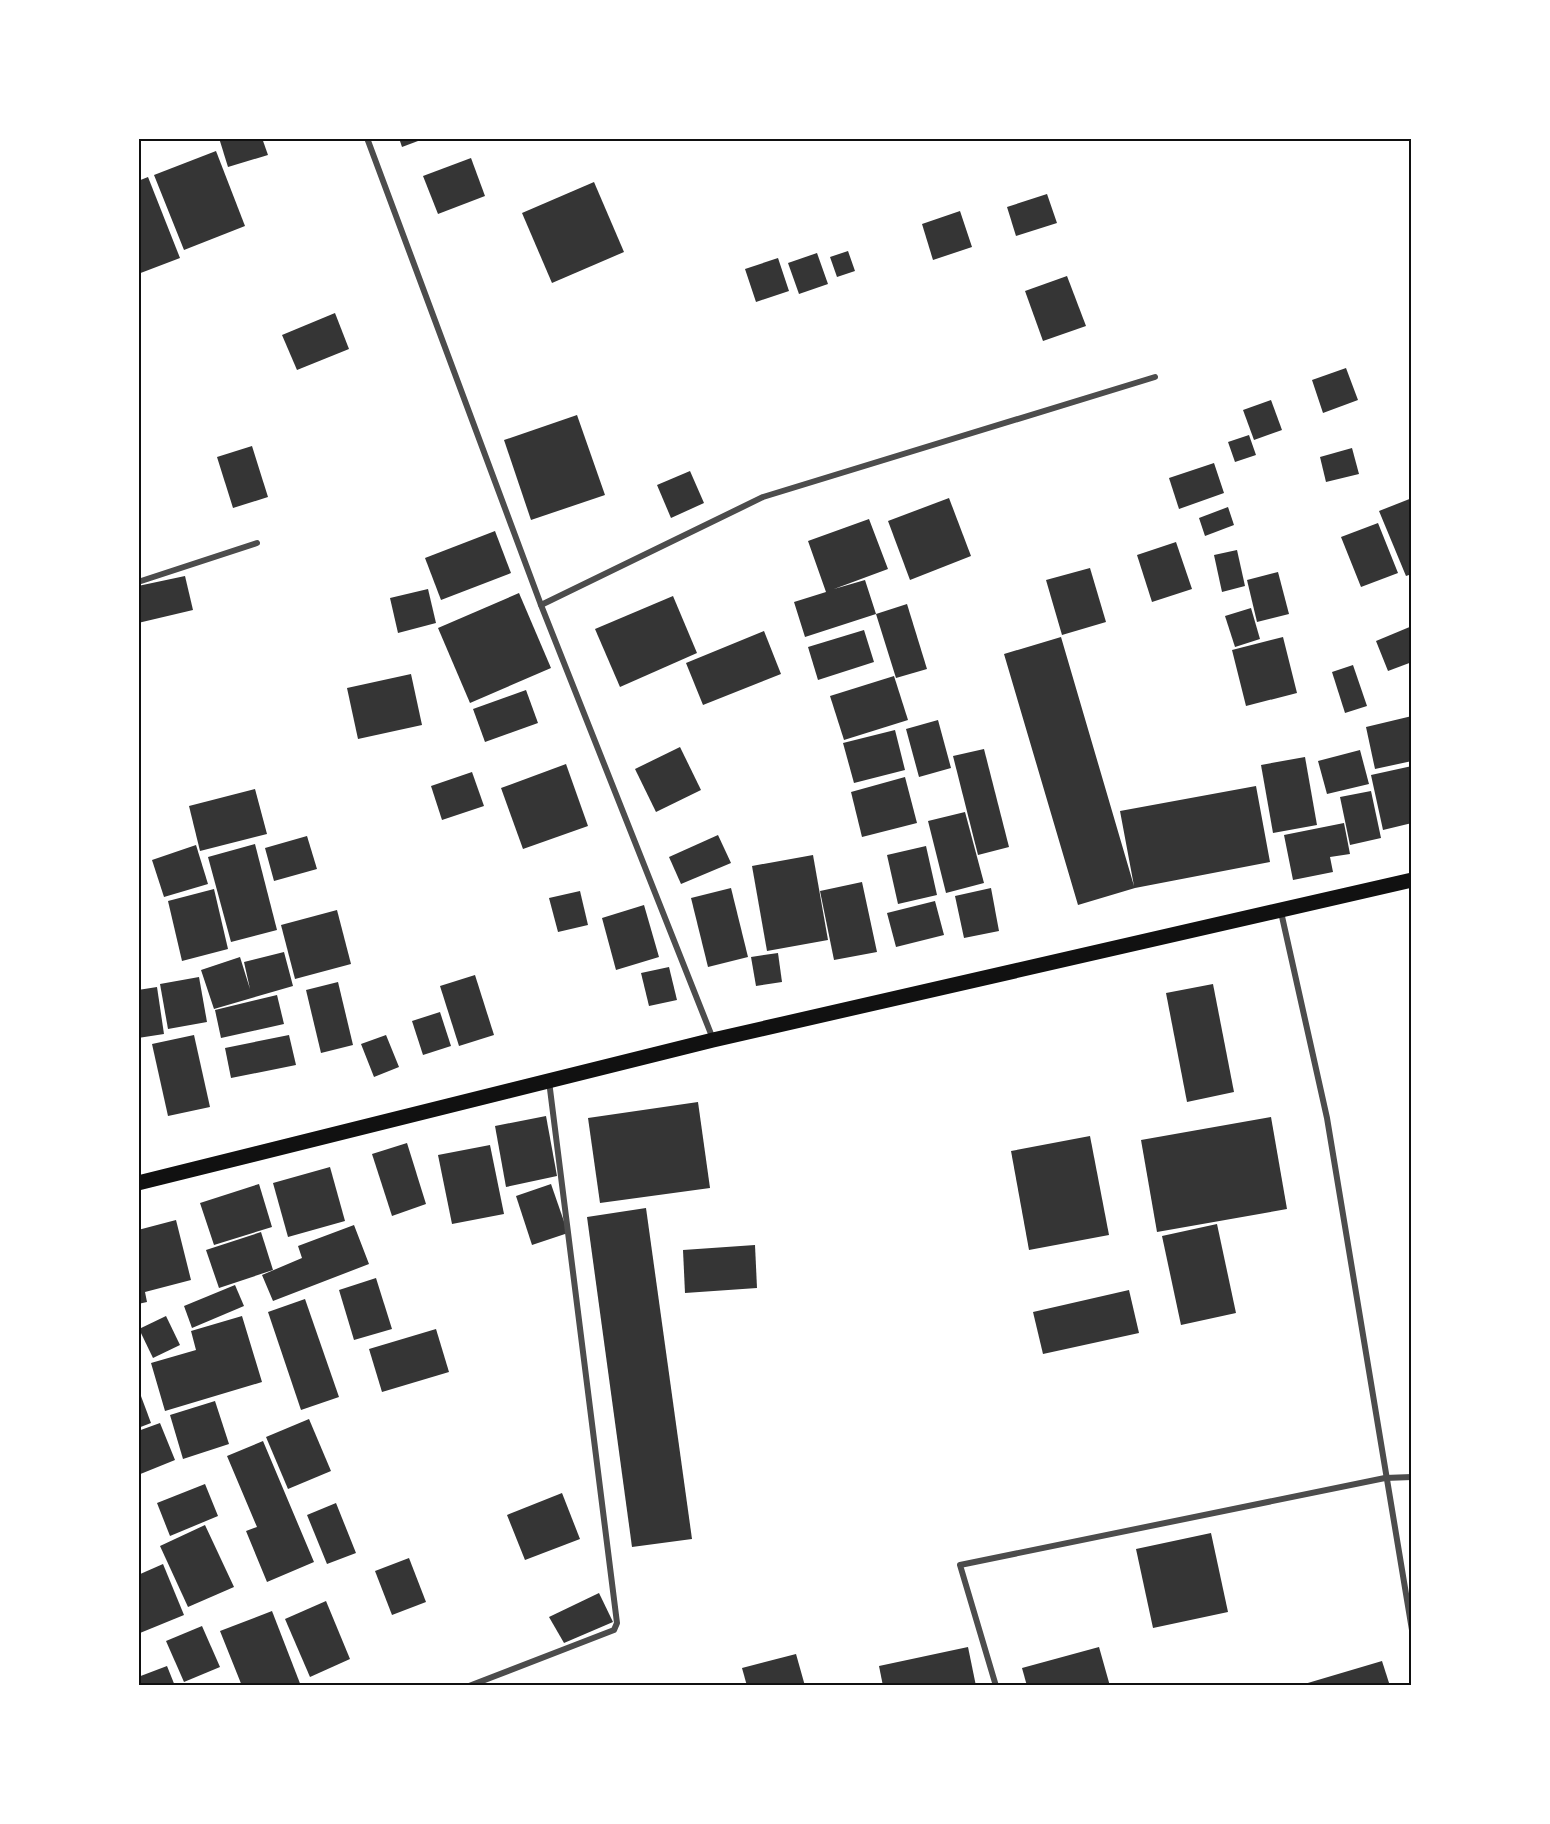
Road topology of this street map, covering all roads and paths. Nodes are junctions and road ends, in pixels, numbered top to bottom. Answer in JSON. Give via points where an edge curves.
{"nodes":[{"id":1,"x":367,"y":138,"type":"edge"},
{"id":2,"x":1155,"y":377,"type":"dead end"},
{"id":3,"x":257,"y":543,"type":"dead end"},
{"id":4,"x":138,"y":582,"type":"edge"},
{"id":5,"x":541,"y":605,"type":"junction"},
{"id":6,"x":1412,"y":880,"type":"edge"},
{"id":7,"x":1280,"y":911,"type":"junction"},
{"id":8,"x":713,"y":1040,"type":"junction"},
{"id":9,"x":549,"y":1081,"type":"junction"},
{"id":10,"x":138,"y":1183,"type":"edge"},
{"id":11,"x":1412,"y":1477,"type":"edge"},
{"id":12,"x":1385,"y":1478,"type":"junction"},
{"id":13,"x":1412,"y":1630,"type":"edge"},
{"id":14,"x":469,"y":1686,"type":"edge"},
{"id":15,"x":996,"y":1686,"type":"edge"}],
"edges":[{"from":1,"to":5,"type":"street"},
{"from":2,"to":5,"type":"street","via":[[763,497]]},
{"from":3,"to":4,"type":"street"},
{"from":5,"to":8,"type":"street"},
{"from":6,"to":7,"type":"main road"},
{"from":7,"to":8,"type":"main road"},
{"from":7,"to":12,"type":"street","via":[[1327,1118]]},
{"from":8,"to":9,"type":"main road"},
{"from":9,"to":10,"type":"main road"},
{"from":9,"to":14,"type":"street","via":[[617,1623],[614,1630]]},
{"from":11,"to":12,"type":"street"},
{"from":12,"to":13,"type":"street"},
{"from":12,"to":15,"type":"street","via":[[960,1564]]}]}
